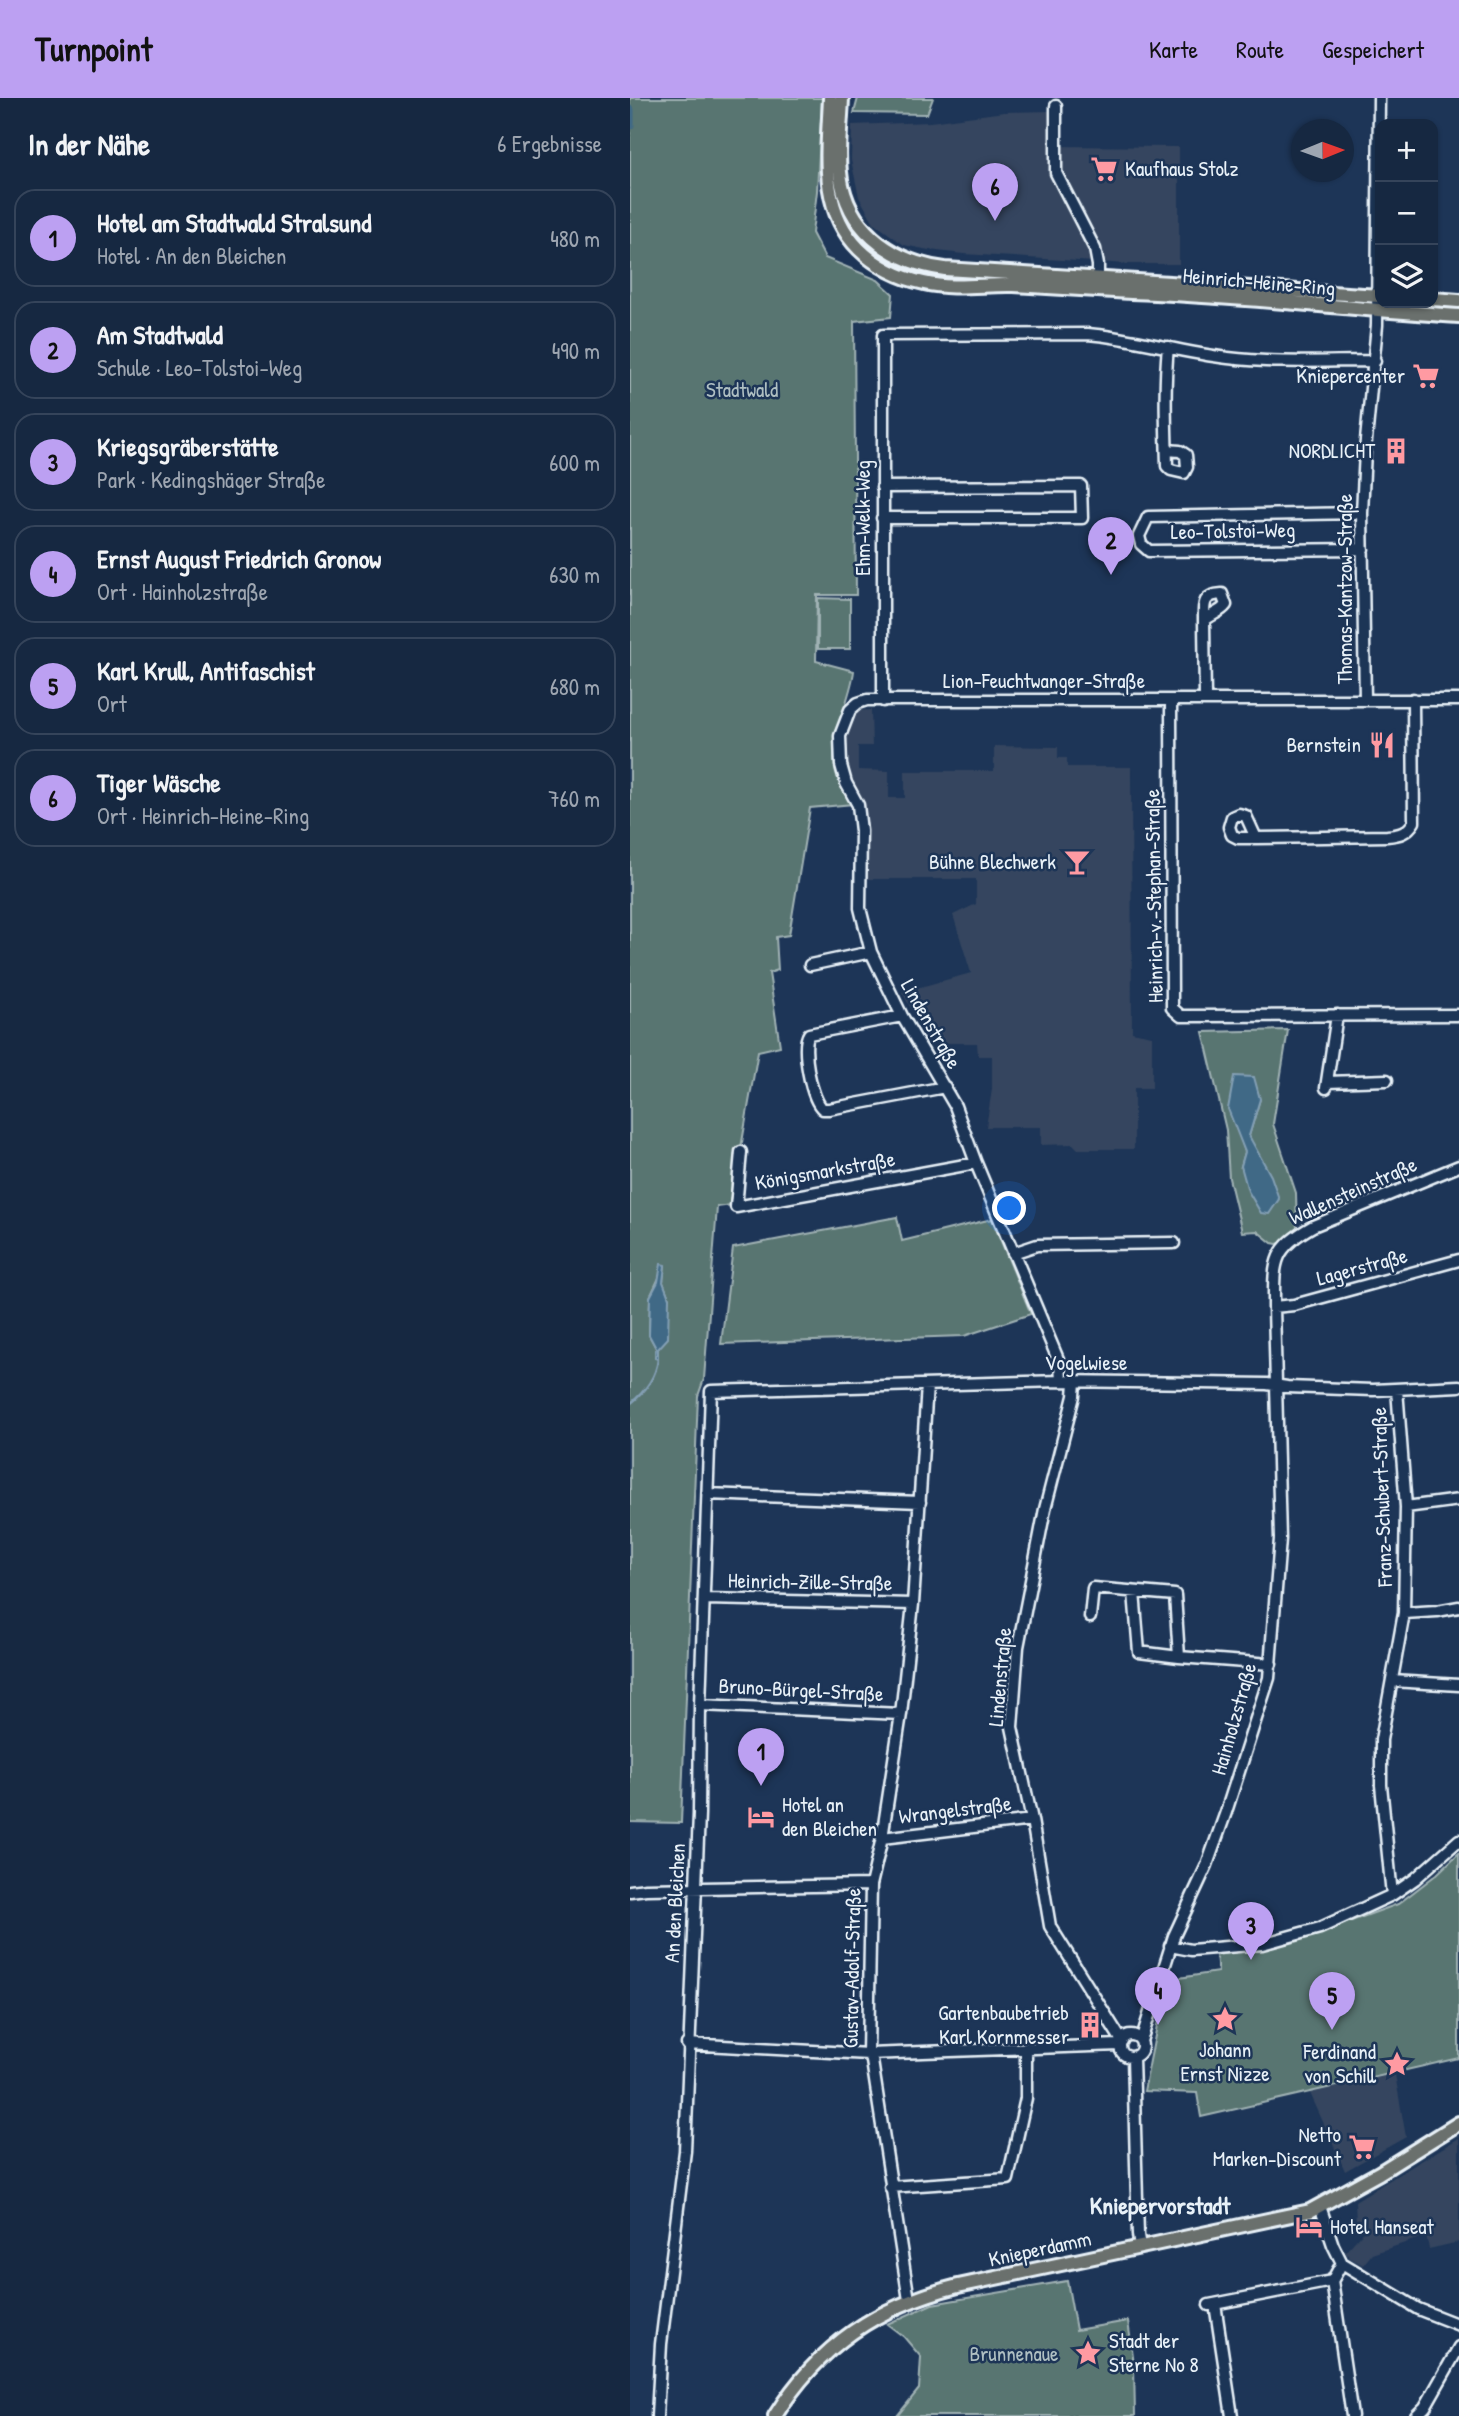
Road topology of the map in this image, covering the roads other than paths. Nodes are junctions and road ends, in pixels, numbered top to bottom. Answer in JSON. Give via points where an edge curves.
{"nodes":[{"id":1,"x":830,"y":98,"type":"edge"},
{"id":2,"x":842,"y":98,"type":"edge"},
{"id":3,"x":1379,"y":98,"type":"edge"},
{"id":4,"x":1056,"y":106,"type":"dead end"},
{"id":5,"x":834,"y":210,"type":"junction"},
{"id":6,"x":1378,"y":245,"type":"edge"},
{"id":7,"x":931,"y":268,"type":"junction"},
{"id":8,"x":1098,"y":284,"type":"junction"},
{"id":9,"x":1375,"y":296,"type":"edge"},
{"id":10,"x":1438,"y":299,"type":"edge"},
{"id":11,"x":1459,"y":301,"type":"edge"},
{"id":12,"x":1376,"y":308,"type":"edge"},
{"id":13,"x":1376,"y":311,"type":"junction"},
{"id":14,"x":1459,"y":316,"type":"edge"},
{"id":15,"x":1168,"y":347,"type":"junction"},
{"id":16,"x":1374,"y":361,"type":"junction"},
{"id":17,"x":1167,"y":450,"type":"dead end"},
{"id":18,"x":882,"y":486,"type":"junction"},
{"id":19,"x":1363,"y":513,"type":"junction"},
{"id":20,"x":882,"y":518,"type":"junction"},
{"id":21,"x":1363,"y":548,"type":"junction"},
{"id":22,"x":1204,"y":621,"type":"dead end"},
{"id":23,"x":1205,"y":699,"type":"junction"},
{"id":24,"x":1365,"y":699,"type":"junction"},
{"id":25,"x":1413,"y":699,"type":"junction"},
{"id":26,"x":1171,"y":700,"type":"junction"},
{"id":27,"x":1459,"y":700,"type":"edge"},
{"id":28,"x":883,"y":701,"type":"junction"},
{"id":29,"x":1256,"y":838,"type":"dead end"},
{"id":30,"x":870,"y":952,"type":"junction"},
{"id":31,"x":810,"y":965,"type":"dead end"},
{"id":32,"x":1337,"y":1014,"type":"junction"},
{"id":33,"x":1459,"y":1015,"type":"edge"},
{"id":34,"x":902,"y":1016,"type":"junction"},
{"id":35,"x":1387,"y":1080,"type":"dead end"},
{"id":36,"x":944,"y":1087,"type":"junction"},
{"id":37,"x":741,"y":1152,"type":"dead end"},
{"id":38,"x":976,"y":1163,"type":"junction"},
{"id":39,"x":1459,"y":1166,"type":"edge"},
{"id":40,"x":1174,"y":1243,"type":"dead end"},
{"id":41,"x":1013,"y":1253,"type":"junction"},
{"id":42,"x":1459,"y":1260,"type":"edge"},
{"id":43,"x":1274,"y":1307,"type":"junction"},
{"id":44,"x":1061,"y":1381,"type":"junction"},
{"id":45,"x":1075,"y":1382,"type":"junction"},
{"id":46,"x":927,"y":1384,"type":"junction"},
{"id":47,"x":1276,"y":1385,"type":"junction"},
{"id":48,"x":1459,"y":1386,"type":"edge"},
{"id":49,"x":1397,"y":1389,"type":"junction"},
{"id":50,"x":711,"y":1391,"type":"joint"},
{"id":51,"x":708,"y":1494,"type":"junction"},
{"id":52,"x":1459,"y":1500,"type":"edge"},
{"id":53,"x":920,"y":1502,"type":"junction"},
{"id":54,"x":1406,"y":1507,"type":"junction"},
{"id":55,"x":1134,"y":1592,"type":"junction"},
{"id":56,"x":705,"y":1599,"type":"junction"},
{"id":57,"x":914,"y":1604,"type":"junction"},
{"id":58,"x":1459,"y":1607,"type":"edge"},
{"id":59,"x":1404,"y":1613,"type":"junction"},
{"id":60,"x":1090,"y":1617,"type":"dead end"},
{"id":61,"x":1179,"y":1657,"type":"junction"},
{"id":62,"x":1271,"y":1664,"type":"junction"},
{"id":63,"x":1392,"y":1681,"type":"junction"},
{"id":64,"x":1459,"y":1685,"type":"edge"},
{"id":65,"x":700,"y":1704,"type":"junction"},
{"id":66,"x":901,"y":1713,"type":"junction"},
{"id":67,"x":1032,"y":1820,"type":"junction"},
{"id":68,"x":882,"y":1838,"type":"junction"},
{"id":69,"x":1459,"y":1840,"type":"edge"},
{"id":70,"x":871,"y":1885,"type":"junction"},
{"id":71,"x":695,"y":1889,"type":"junction"},
{"id":72,"x":630,"y":1891,"type":"edge"},
{"id":73,"x":1392,"y":1895,"type":"junction"},
{"id":74,"x":1170,"y":1946,"type":"junction"},
{"id":75,"x":1141,"y":2041,"type":"junction"},
{"id":76,"x":1121,"y":2043,"type":"junction"},
{"id":77,"x":687,"y":2044,"type":"junction"},
{"id":78,"x":1026,"y":2048,"type":"junction"},
{"id":79,"x":868,"y":2054,"type":"junction"},
{"id":80,"x":1133,"y":2057,"type":"junction"},
{"id":81,"x":1459,"y":2123,"type":"edge"},
{"id":82,"x":890,"y":2187,"type":"junction"},
{"id":83,"x":1320,"y":2206,"type":"junction"},
{"id":84,"x":1140,"y":2247,"type":"junction"},
{"id":85,"x":1342,"y":2263,"type":"junction"},
{"id":86,"x":1332,"y":2281,"type":"junction"},
{"id":87,"x":909,"y":2300,"type":"junction"},
{"id":88,"x":1459,"y":2325,"type":"edge"},
{"id":89,"x":1459,"y":2347,"type":"edge"},
{"id":90,"x":657,"y":2416,"type":"edge"},
{"id":91,"x":775,"y":2416,"type":"edge"},
{"id":92,"x":1232,"y":2416,"type":"edge"},
{"id":93,"x":1352,"y":2416,"type":"edge"},
{"id":94,"x":1416,"y":2416,"type":"edge"}],
"edges":[{"from":1,"to":5,"type":"main road","via":[[828,166]]},
{"from":2,"to":7,"type":"main road","via":[[840,167],[855,216],[891,253]]},
{"from":3,"to":6,"type":"street","name":"Thomas-Kantzow-Straße"},
{"from":4,"to":8,"type":"street","via":[[1056,173],[1095,250]]},
{"from":5,"to":7,"type":"main road","via":[[844,214],[886,258],[915,271]]},
{"from":5,"to":8,"type":"main road","name":"Heinrich-Heine-Ring","via":[[859,249],[891,272],[921,282],[960,287]]},
{"from":7,"to":8,"type":"main road","name":"Heinrich-Heine-Ring"},
{"from":8,"to":9,"type":"main road","name":"Heinrich-Heine-Ring"},
{"from":8,"to":13,"type":"main road","name":"Heinrich-Heine-Ring"},
{"from":10,"to":11,"type":"main road"},
{"from":12,"to":13,"type":"street","name":"Thomas-Kantzow-Straße"},
{"from":13,"to":14,"type":"main road","name":"Heinrich-Heine-Ring"},
{"from":13,"to":16,"type":"street","name":"Thomas-Kantzow-Straße"},
{"from":15,"to":16,"type":"street","via":[[1249,360]]},
{"from":15,"to":17,"type":"street"},
{"from":15,"to":18,"type":"street","name":"Ehm-Welk-Weg","via":[[1088,334],[883,335]]},
{"from":16,"to":19,"type":"street","name":"Thomas-Kantzow-Straße"},
{"from":18,"to":20,"type":"street","name":"Ehm-Welk-Weg"},
{"from":18,"to":20,"type":"street","via":[[1080,486],[1082,518]]},
{"from":19,"to":21,"type":"street","name":"Thomas-Kantzow-Straße"},
{"from":19,"to":21,"type":"street","name":"Leo-Tolstoi-Weg","via":[[1148,517],[1139,536],[1149,551]]},
{"from":20,"to":28,"type":"street","name":"Ehm-Welk-Weg"},
{"from":21,"to":24,"type":"street","name":"Thomas-Kantzow-Straße"},
{"from":22,"to":23,"type":"street"},
{"from":23,"to":24,"type":"street","name":"Lion-Feuchtwanger-Straße"},
{"from":23,"to":26,"type":"street","name":"Lion-Feuchtwanger-Straße"},
{"from":24,"to":25,"type":"street","name":"Lion-Feuchtwanger-Straße"},
{"from":25,"to":27,"type":"street","name":"Lion-Feuchtwanger-Straße"},
{"from":25,"to":29,"type":"street","via":[[1414,822],[1409,829],[1387,836]]},
{"from":26,"to":28,"type":"street","name":"Lion-Feuchtwanger-Straße"},
{"from":26,"to":32,"type":"street","name":"Heinrich-v.-Stephan-Straße","via":[[1172,1008],[1181,1016]]},
{"from":28,"to":30,"type":"street","name":"Lindenstraße","via":[[858,703],[840,731],[841,765],[858,805],[860,908]]},
{"from":30,"to":31,"type":"street"},
{"from":30,"to":34,"type":"street","name":"Lindenstraße"},
{"from":32,"to":33,"type":"street","name":"Heinrich-v.-Stephan-Straße"},
{"from":32,"to":35,"type":"street","via":[[1327,1085]]},
{"from":34,"to":36,"type":"street","name":"Lindenstraße"},
{"from":34,"to":36,"type":"street","via":[[809,1034],[804,1045],[815,1101],[829,1109]]},
{"from":36,"to":38,"type":"street","name":"Lindenstraße"},
{"from":37,"to":38,"type":"street","name":"Königsmarkstraße","via":[[736,1207]]},
{"from":38,"to":41,"type":"street","name":"Lindenstraße"},
{"from":39,"to":43,"type":"street","name":"Wallensteinstraße","via":[[1291,1239],[1277,1260]]},
{"from":40,"to":41,"type":"street","via":[[1037,1245]]},
{"from":41,"to":44,"type":"street","name":"Lindenstraße","via":[[1060,1364]]},
{"from":42,"to":43,"type":"street","name":"Lagerstraße"},
{"from":43,"to":47,"type":"street","name":"Hainholzstraße"},
{"from":44,"to":45,"type":"street","name":"Vogelwiese"},
{"from":44,"to":46,"type":"street","name":"Vogelwiese"},
{"from":45,"to":47,"type":"street","name":"Vogelwiese"},
{"from":45,"to":67,"type":"street","name":"Lindenstraße","via":[[1018,1647],[1012,1727]]},
{"from":46,"to":50,"type":"street","name":"Vogelwiese"},
{"from":46,"to":53,"type":"street","name":"Gustav-Adolf-Straße"},
{"from":47,"to":49,"type":"street","name":"Vogelwiese"},
{"from":47,"to":62,"type":"street","name":"Hainholzstraße","via":[[1280,1539]]},
{"from":48,"to":49,"type":"street","name":"Vogelwiese"},
{"from":49,"to":54,"type":"street","name":"Franz-Schubert-Straße"},
{"from":50,"to":51,"type":"street","name":"An den Bleichen"},
{"from":51,"to":53,"type":"street"},
{"from":51,"to":56,"type":"street","name":"An den Bleichen"},
{"from":52,"to":54,"type":"street"},
{"from":53,"to":57,"type":"street","name":"Gustav-Adolf-Straße"},
{"from":54,"to":59,"type":"street","name":"Franz-Schubert-Straße"},
{"from":55,"to":60,"type":"street","via":[[1093,1588]]},
{"from":55,"to":61,"type":"street","via":[[1139,1652]]},
{"from":55,"to":61,"type":"street","via":[[1175,1595]]},
{"from":56,"to":57,"type":"street","name":"Heinrich-Zille-Straße"},
{"from":56,"to":65,"type":"street","name":"An den Bleichen"},
{"from":57,"to":66,"type":"street","name":"Gustav-Adolf-Straße"},
{"from":58,"to":59,"type":"street"},
{"from":59,"to":63,"type":"street","name":"Franz-Schubert-Straße"},
{"from":61,"to":62,"type":"street"},
{"from":62,"to":74,"type":"street","name":"Hainholzstraße","via":[[1226,1812]]},
{"from":63,"to":64,"type":"street"},
{"from":63,"to":73,"type":"street","name":"Franz-Schubert-Straße","via":[[1381,1740]]},
{"from":65,"to":66,"type":"street","name":"Bruno-Bürgel-Straße"},
{"from":65,"to":71,"type":"street","name":"An den Bleichen"},
{"from":66,"to":68,"type":"street","name":"Gustav-Adolf-Straße"},
{"from":67,"to":68,"type":"street","name":"Wrangelstraße"},
{"from":67,"to":76,"type":"street","name":"Lindenstraße","via":[[1050,1926]]},
{"from":68,"to":70,"type":"street","name":"Gustav-Adolf-Straße"},
{"from":69,"to":73,"type":"street"},
{"from":70,"to":71,"type":"street"},
{"from":70,"to":79,"type":"street","name":"Gustav-Adolf-Straße"},
{"from":71,"to":72,"type":"street"},
{"from":71,"to":77,"type":"street","name":"An den Bleichen"},
{"from":73,"to":74,"type":"street","via":[[1320,1928],[1262,1944],[1191,1950]]},
{"from":74,"to":75,"type":"street","name":"Hainholzstraße"},
{"from":75,"to":76,"type":"street","via":[[1133,2035]]},
{"from":75,"to":80,"type":"street","via":[[1140,2052]]},
{"from":76,"to":78,"type":"street"},
{"from":76,"to":80,"type":"street","via":[[1125,2055]]},
{"from":77,"to":79,"type":"street"},
{"from":77,"to":90,"type":"street","name":"An den Bleichen","via":[[685,2151],[661,2344]]},
{"from":78,"to":79,"type":"street"},
{"from":78,"to":82,"type":"street","via":[[1026,2098],[1008,2179]]},
{"from":79,"to":82,"type":"street","name":"Gustav-Adolf-Straße"},
{"from":80,"to":84,"type":"street"},
{"from":81,"to":83,"type":"main road","name":"Knieperdamm"},
{"from":82,"to":87,"type":"street","name":"Gustav-Adolf-Straße"},
{"from":83,"to":84,"type":"main road","name":"Knieperdamm"},
{"from":83,"to":85,"type":"street"},
{"from":84,"to":87,"type":"main road","name":"Knieperdamm"},
{"from":85,"to":86,"type":"street"},
{"from":85,"to":88,"type":"street","via":[[1418,2309]]},
{"from":86,"to":92,"type":"street","via":[[1212,2304]]},
{"from":86,"to":93,"type":"street"},
{"from":87,"to":91,"type":"main road","name":"Knieperdamm","via":[[841,2339],[803,2377]]},
{"from":89,"to":94,"type":"street"}]}
